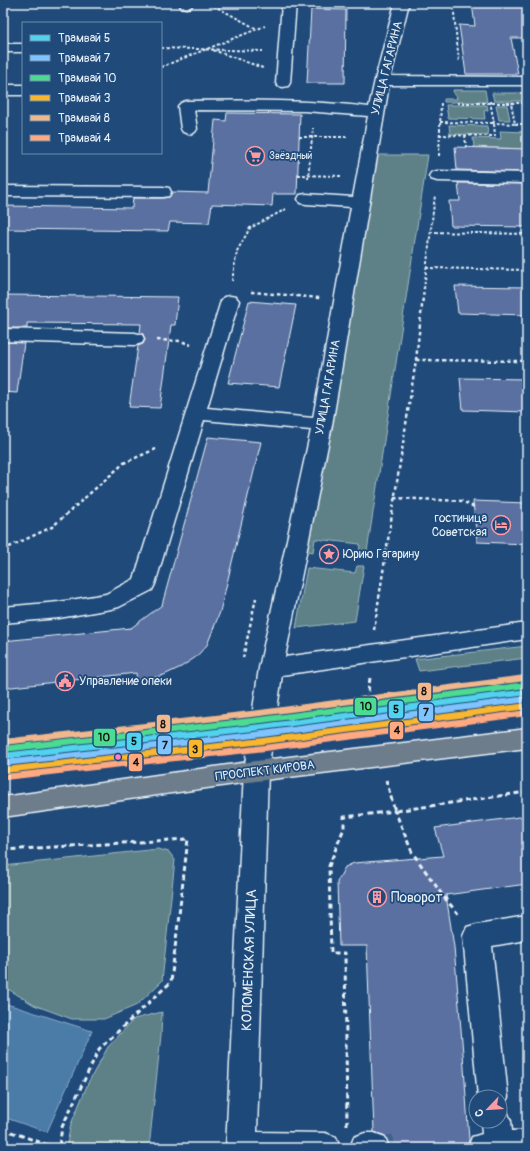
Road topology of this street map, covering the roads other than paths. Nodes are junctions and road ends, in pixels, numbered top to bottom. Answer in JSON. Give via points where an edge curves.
{"nodes":[{"id":1,"x":402,"y":3,"type":"edge"},
{"id":2,"x":289,"y":10,"type":"edge"},
{"id":3,"x":3,"y":48,"type":"edge"},
{"id":4,"x":22,"y":48,"type":"edge"},
{"id":5,"x":284,"y":79,"type":"road end"},
{"id":6,"x":382,"y":80,"type":"junction"},
{"id":7,"x":527,"y":81,"type":"edge"},
{"id":8,"x":3,"y":90,"type":"edge"},
{"id":9,"x":22,"y":90,"type":"edge"},
{"id":10,"x":376,"y":112,"type":"junction"},
{"id":11,"x":189,"y":129,"type":"dead end"},
{"id":12,"x":437,"y":176,"type":"road end"},
{"id":13,"x":527,"y":178,"type":"edge"},
{"id":14,"x":3,"y":191,"type":"edge"},
{"id":15,"x":163,"y":192,"type":"dead end"},
{"id":16,"x":306,"y":199,"type":"road end"},
{"id":17,"x":361,"y":203,"type":"junction"},
{"id":18,"x":236,"y":292,"type":"road end"},
{"id":19,"x":3,"y":335,"type":"edge"},
{"id":20,"x":134,"y":339,"type":"dead end"},
{"id":21,"x":196,"y":413,"type":"junction"},
{"id":22,"x":322,"y":426,"type":"junction"},
{"id":23,"x":3,"y":615,"type":"edge"},
{"id":24,"x":527,"y":631,"type":"edge"},
{"id":25,"x":271,"y":668,"type":"junction"},
{"id":26,"x":527,"y":738,"type":"edge"},
{"id":27,"x":256,"y":771,"type":"junction"},
{"id":28,"x":3,"y":807,"type":"edge"},
{"id":29,"x":527,"y":928,"type":"edge"},
{"id":30,"x":492,"y":1089,"type":"edge"},
{"id":31,"x":494,"y":1141,"type":"edge"},
{"id":32,"x":345,"y":1143,"type":"edge"},
{"id":33,"x":527,"y":1145,"type":"edge"},
{"id":34,"x":241,"y":1147,"type":"edge"},
{"id":35,"x":374,"y":1148,"type":"edge"}],
"edges":[{"from":1,"to":6,"type":"street","name":"УЛИЦА ГАГАРИНА"},
{"from":2,"to":5,"type":"street"},
{"from":3,"to":4,"type":"street"},
{"from":6,"to":7,"type":"street"},
{"from":6,"to":10,"type":"street","name":"УЛИЦА ГАГАРИНА"},
{"from":8,"to":9,"type":"street"},
{"from":10,"to":11,"type":"street","via":[[246,105],[186,106]]},
{"from":10,"to":17,"type":"street","name":"УЛИЦА ГАГАРИНА"},
{"from":12,"to":13,"type":"street"},
{"from":14,"to":15,"type":"street"},
{"from":16,"to":17,"type":"street"},
{"from":17,"to":22,"type":"street","name":"УЛИЦА ГАГАРИНА"},
{"from":18,"to":21,"type":"street"},
{"from":19,"to":20,"type":"street"},
{"from":21,"to":22,"type":"street"},
{"from":21,"to":23,"type":"street","via":[[144,584],[111,601],[59,610]]},
{"from":22,"to":25,"type":"street","name":"УЛИЦА ГАГАРИНА"},
{"from":24,"to":25,"type":"street"},
{"from":25,"to":27,"type":"street","name":"УЛИЦА ГАГАРИНА"},
{"from":26,"to":27,"type":"main road","name":"ПРОСПЕКТ КИРОВА"},
{"from":27,"to":28,"type":"main road","name":"ПРОСПЕКТ КИРОВА"},
{"from":27,"to":34,"type":"street","name":"КОЛОМЕНСКАЯ УЛИЦА"},
{"from":29,"to":30,"type":"street","via":[[477,936]]},
{"from":31,"to":33,"type":"street"},
{"from":32,"to":34,"type":"street"},
{"from":32,"to":35,"type":"street"}]}
